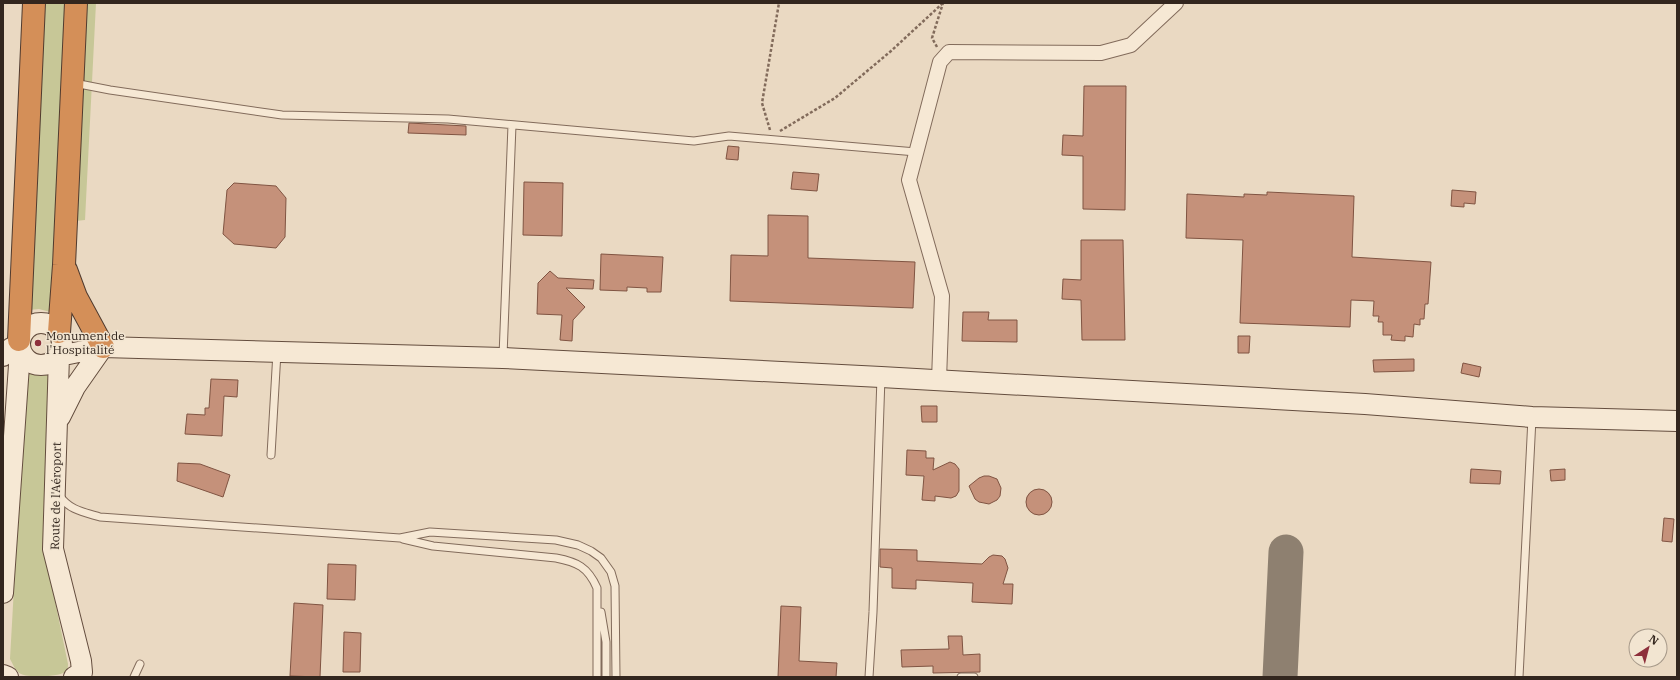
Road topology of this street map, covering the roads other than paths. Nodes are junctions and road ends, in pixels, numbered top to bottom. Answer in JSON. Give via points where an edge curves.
{"nodes":[{"id":1,"x":34,"y":3,"type":"edge"},
{"id":2,"x":76,"y":3,"type":"edge"},
{"id":3,"x":1176,"y":3,"type":"edge"},
{"id":4,"x":72,"y":82,"type":"junction"},
{"id":5,"x":512,"y":125,"type":"junction"},
{"id":6,"x":916,"y":152,"type":"junction"},
{"id":7,"x":64,"y":264,"type":"junction"},
{"id":8,"x":59,"y":332,"type":"junction"},
{"id":9,"x":103,"y":347,"type":"junction"},
{"id":10,"x":15,"y":348,"type":"edge"},
{"id":11,"x":277,"y":352,"type":"junction"},
{"id":12,"x":59,"y":356,"type":"junction"},
{"id":13,"x":503,"y":358,"type":"junction"},
{"id":14,"x":881,"y":377,"type":"junction"},
{"id":15,"x":939,"y":380,"type":"junction"},
{"id":16,"x":1532,"y":417,"type":"junction"},
{"id":17,"x":1677,"y":421,"type":"edge"},
{"id":18,"x":56,"y":424,"type":"junction"},
{"id":19,"x":271,"y":455,"type":"dead end"},
{"id":20,"x":55,"y":484,"type":"junction"},
{"id":21,"x":400,"y":538,"type":"junction"},
{"id":22,"x":597,"y":588,"type":"junction"},
{"id":23,"x":3,"y":593,"type":"edge"},
{"id":24,"x":140,"y":664,"type":"dead end"},
{"id":25,"x":3,"y":675,"type":"edge"},
{"id":26,"x":80,"y":675,"type":"edge"},
{"id":27,"x":8,"y":677,"type":"edge"},
{"id":28,"x":134,"y":677,"type":"edge"},
{"id":29,"x":598,"y":677,"type":"edge"},
{"id":30,"x":606,"y":677,"type":"edge"},
{"id":31,"x":616,"y":677,"type":"edge"},
{"id":32,"x":869,"y":677,"type":"edge"},
{"id":33,"x":961,"y":677,"type":"edge"},
{"id":34,"x":974,"y":677,"type":"edge"},
{"id":35,"x":1519,"y":677,"type":"edge"}],
"edges":[{"from":1,"to":10,"type":"highway"},
{"from":2,"to":4,"type":"highway"},
{"from":3,"to":6,"type":"street","via":[[1131,45],[1101,53],[949,52],[940,62]]},
{"from":4,"to":5,"type":"lane","via":[[110,90],[282,115],[448,118]]},
{"from":4,"to":7,"type":"highway"},
{"from":5,"to":6,"type":"lane","via":[[694,141],[729,136]]},
{"from":5,"to":13,"type":"lane"},
{"from":6,"to":15,"type":"street","via":[[909,180],[942,296]]},
{"from":7,"to":8,"type":"highway"},
{"from":7,"to":9,"type":"highway","via":[[76,297]]},
{"from":8,"to":9,"type":"street"},
{"from":8,"to":10,"type":"street","via":[[47,323],[32,324],[21,334]]},
{"from":8,"to":12,"type":"street","via":[[62,344]]},
{"from":9,"to":11,"type":"street"},
{"from":9,"to":12,"type":"street"},
{"from":9,"to":18,"type":"street","via":[[75,387]]},
{"from":10,"to":12,"type":"street","via":[[28,361],[42,365]]},
{"from":10,"to":23,"type":"street"},
{"from":11,"to":13,"type":"street"},
{"from":11,"to":19,"type":"lane"},
{"from":12,"to":18,"type":"street","name":"Route de l'Aéroport"},
{"from":13,"to":14,"type":"street"},
{"from":14,"to":15,"type":"street"},
{"from":14,"to":32,"type":"lane"},
{"from":15,"to":16,"type":"street","via":[[1365,404]]},
{"from":16,"to":17,"type":"street"},
{"from":16,"to":35,"type":"lane"},
{"from":18,"to":20,"type":"street","name":"Route de l'Aéroport"},
{"from":20,"to":21,"type":"lane","via":[[65,504],[78,511],[100,517]]},
{"from":20,"to":26,"type":"street","name":"Route de l'Aéroport","via":[[53,549]]},
{"from":21,"to":22,"type":"lane","via":[[433,546],[570,561],[584,568]]},
{"from":21,"to":31,"type":"lane","via":[[430,532],[556,540],[578,545],[602,558],[615,586]]},
{"from":22,"to":29,"type":"lane"},
{"from":22,"to":30,"type":"lane","via":[[606,642]]},
{"from":24,"to":28,"type":"lane"},
{"from":25,"to":27,"type":"street"},
{"from":33,"to":34,"type":"lane"}]}
